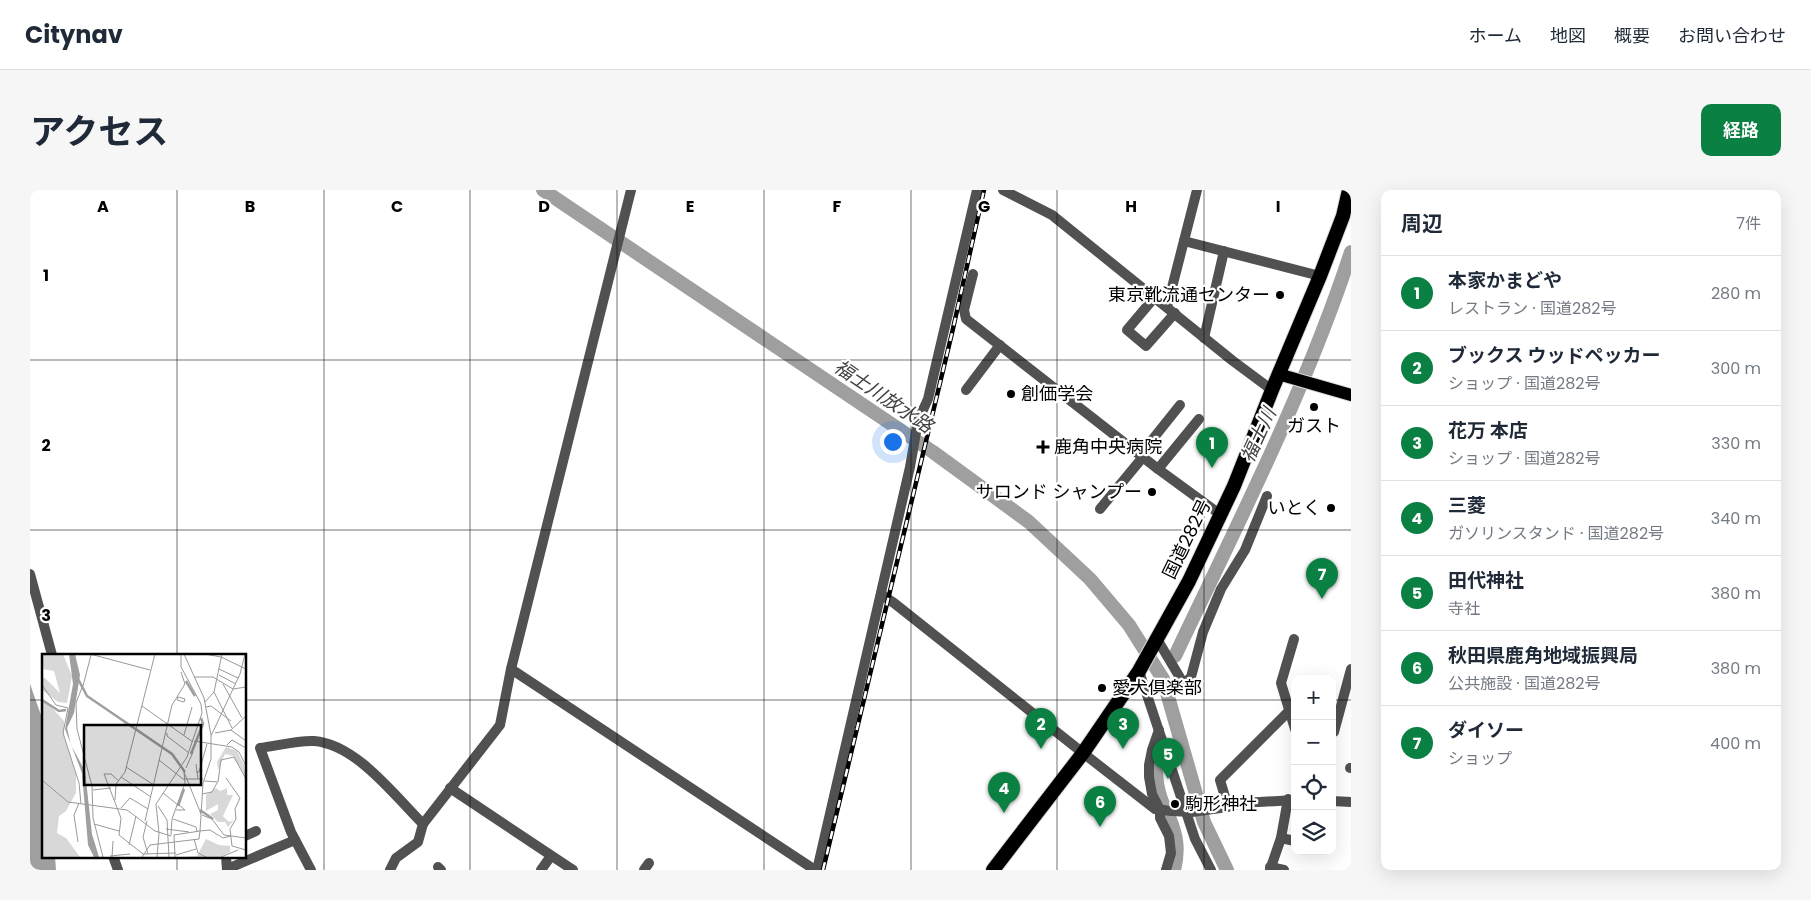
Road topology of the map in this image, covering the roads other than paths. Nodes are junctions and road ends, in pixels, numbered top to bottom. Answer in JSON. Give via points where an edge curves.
{"nodes":[{"id":1,"x":631,"y":190,"type":"edge"},
{"id":2,"x":977,"y":190,"type":"edge"},
{"id":3,"x":1003,"y":190,"type":"edge"},
{"id":4,"x":1197,"y":190,"type":"edge"},
{"id":5,"x":1349,"y":190,"type":"edge"},
{"id":6,"x":1184,"y":241,"type":"junction"},
{"id":7,"x":1224,"y":251,"type":"junction"},
{"id":8,"x":973,"y":274,"type":"dead end"},
{"id":9,"x":1320,"y":276,"type":"junction"},
{"id":10,"x":1154,"y":298,"type":"junction"},
{"id":11,"x":1171,"y":310,"type":"junction"},
{"id":12,"x":1204,"y":338,"type":"junction"},
{"id":13,"x":1000,"y":346,"type":"junction"},
{"id":14,"x":1285,"y":376,"type":"junction"},
{"id":15,"x":966,"y":390,"type":"dead end"},
{"id":16,"x":1272,"y":390,"type":"junction"},
{"id":17,"x":1351,"y":395,"type":"edge"},
{"id":18,"x":1180,"y":405,"type":"dead end"},
{"id":19,"x":1199,"y":418,"type":"dead end"},
{"id":20,"x":1142,"y":456,"type":"junction"},
{"id":21,"x":1158,"y":469,"type":"junction"},
{"id":22,"x":1266,"y":496,"type":"dead end"},
{"id":23,"x":1100,"y":509,"type":"dead end"},
{"id":24,"x":1221,"y":515,"type":"junction"},
{"id":25,"x":30,"y":574,"type":"edge"},
{"id":26,"x":882,"y":595,"type":"junction"},
{"id":27,"x":1294,"y":639,"type":"dead end"},
{"id":28,"x":1156,"y":640,"type":"junction"},
{"id":29,"x":52,"y":654,"type":"edge"},
{"id":30,"x":511,"y":669,"type":"junction"},
{"id":31,"x":1351,"y":669,"type":"edge"},
{"id":32,"x":1139,"y":671,"type":"junction"},
{"id":33,"x":1289,"y":711,"type":"junction"},
{"id":34,"x":1292,"y":720,"type":"edge"},
{"id":35,"x":1336,"y":725,"type":"edge"},
{"id":36,"x":1159,"y":730,"type":"junction"},
{"id":37,"x":1083,"y":753,"type":"junction"},
{"id":38,"x":450,"y":788,"type":"junction"},
{"id":39,"x":1291,"y":800,"type":"edge"},
{"id":40,"x":1336,"y":801,"type":"edge"},
{"id":41,"x":1351,"y":802,"type":"edge"},
{"id":42,"x":1224,"y":808,"type":"junction"},
{"id":43,"x":1165,"y":811,"type":"junction"},
{"id":44,"x":1189,"y":812,"type":"junction"},
{"id":45,"x":423,"y":824,"type":"junction"},
{"id":46,"x":256,"y":831,"type":"dead end"},
{"id":47,"x":246,"y":836,"type":"edge"},
{"id":48,"x":1281,"y":838,"type":"junction"},
{"id":49,"x":295,"y":840,"type":"junction"},
{"id":50,"x":1291,"y":840,"type":"edge"},
{"id":51,"x":551,"y":856,"type":"junction"},
{"id":52,"x":114,"y":858,"type":"edge"},
{"id":53,"x":1270,"y":869,"type":"edge"},
{"id":54,"x":118,"y":870,"type":"edge"},
{"id":55,"x":227,"y":870,"type":"edge"},
{"id":56,"x":311,"y":870,"type":"edge"},
{"id":57,"x":390,"y":870,"type":"edge"},
{"id":58,"x":541,"y":870,"type":"edge"},
{"id":59,"x":573,"y":870,"type":"edge"},
{"id":60,"x":816,"y":870,"type":"edge"},
{"id":61,"x":993,"y":870,"type":"edge"},
{"id":62,"x":1166,"y":870,"type":"edge"},
{"id":63,"x":1212,"y":870,"type":"edge"},
{"id":64,"x":1284,"y":870,"type":"edge"}],
"edges":[{"from":1,"to":30,"type":"street"},
{"from":2,"to":26,"type":"street","via":[[928,399],[918,421]]},
{"from":3,"to":10,"type":"street","via":[[1052,215]]},
{"from":4,"to":6,"type":"street"},
{"from":5,"to":9,"type":"highway","name":"国道282号","via":[[1343,216]]},
{"from":6,"to":7,"type":"street"},
{"from":6,"to":11,"type":"street"},
{"from":7,"to":9,"type":"street"},
{"from":7,"to":12,"type":"street"},
{"from":8,"to":13,"type":"street","via":[[964,310],[966,319]]},
{"from":9,"to":14,"type":"highway","name":"国道282号"},
{"from":10,"to":11,"type":"street"},
{"from":10,"to":11,"type":"street","via":[[1127,330],[1146,346]]},
{"from":11,"to":12,"type":"street"},
{"from":12,"to":16,"type":"street"},
{"from":13,"to":15,"type":"street"},
{"from":13,"to":20,"type":"street"},
{"from":14,"to":16,"type":"highway","name":"国道282号"},
{"from":14,"to":17,"type":"main road"},
{"from":16,"to":24,"type":"highway","name":"国道282号"},
{"from":18,"to":20,"type":"street"},
{"from":19,"to":21,"type":"street"},
{"from":20,"to":21,"type":"street"},
{"from":20,"to":23,"type":"street"},
{"from":21,"to":24,"type":"street"},
{"from":22,"to":28,"type":"street","via":[[1245,550],[1203,632],[1191,677],[1187,681],[1182,681]]},
{"from":24,"to":28,"type":"highway","name":"国道282号"},
{"from":25,"to":29,"type":"street"},
{"from":26,"to":37,"type":"street"},
{"from":26,"to":60,"type":"street"},
{"from":27,"to":33,"type":"street","via":[[1281,683]]},
{"from":28,"to":32,"type":"highway","name":"国道282号"},
{"from":30,"to":38,"type":"street","via":[[500,725]]},
{"from":30,"to":60,"type":"street"},
{"from":31,"to":35,"type":"street"},
{"from":32,"to":36,"type":"street"},
{"from":32,"to":37,"type":"highway","name":"国道282号"},
{"from":33,"to":34,"type":"street"},
{"from":33,"to":42,"type":"street","via":[[1220,780]]},
{"from":36,"to":43,"type":"street","via":[[1148,764],[1152,794]]},
{"from":36,"to":44,"type":"street"},
{"from":37,"to":43,"type":"street","via":[[1155,809]]},
{"from":37,"to":61,"type":"highway","name":"国道282号"},
{"from":38,"to":45,"type":"street"},
{"from":38,"to":51,"type":"street"},
{"from":39,"to":42,"type":"street","via":[[1242,803]]},
{"from":39,"to":48,"type":"street"},
{"from":40,"to":41,"type":"street"},
{"from":42,"to":44,"type":"street"},
{"from":43,"to":44,"type":"street"},
{"from":43,"to":62,"type":"street","via":[[1160,818],[1169,836],[1171,853]]},
{"from":44,"to":63,"type":"street","via":[[1195,839]]},
{"from":45,"to":49,"type":"street","via":[[370,770],[339,748],[312,741],[260,748]]},
{"from":45,"to":57,"type":"street","via":[[418,842],[396,858]]},
{"from":46,"to":47,"type":"street"},
{"from":48,"to":50,"type":"street"},
{"from":48,"to":53,"type":"street"},
{"from":49,"to":55,"type":"street"},
{"from":49,"to":56,"type":"street"},
{"from":51,"to":58,"type":"street"},
{"from":51,"to":59,"type":"street"},
{"from":52,"to":54,"type":"street"},
{"from":53,"to":64,"type":"street"}]}
